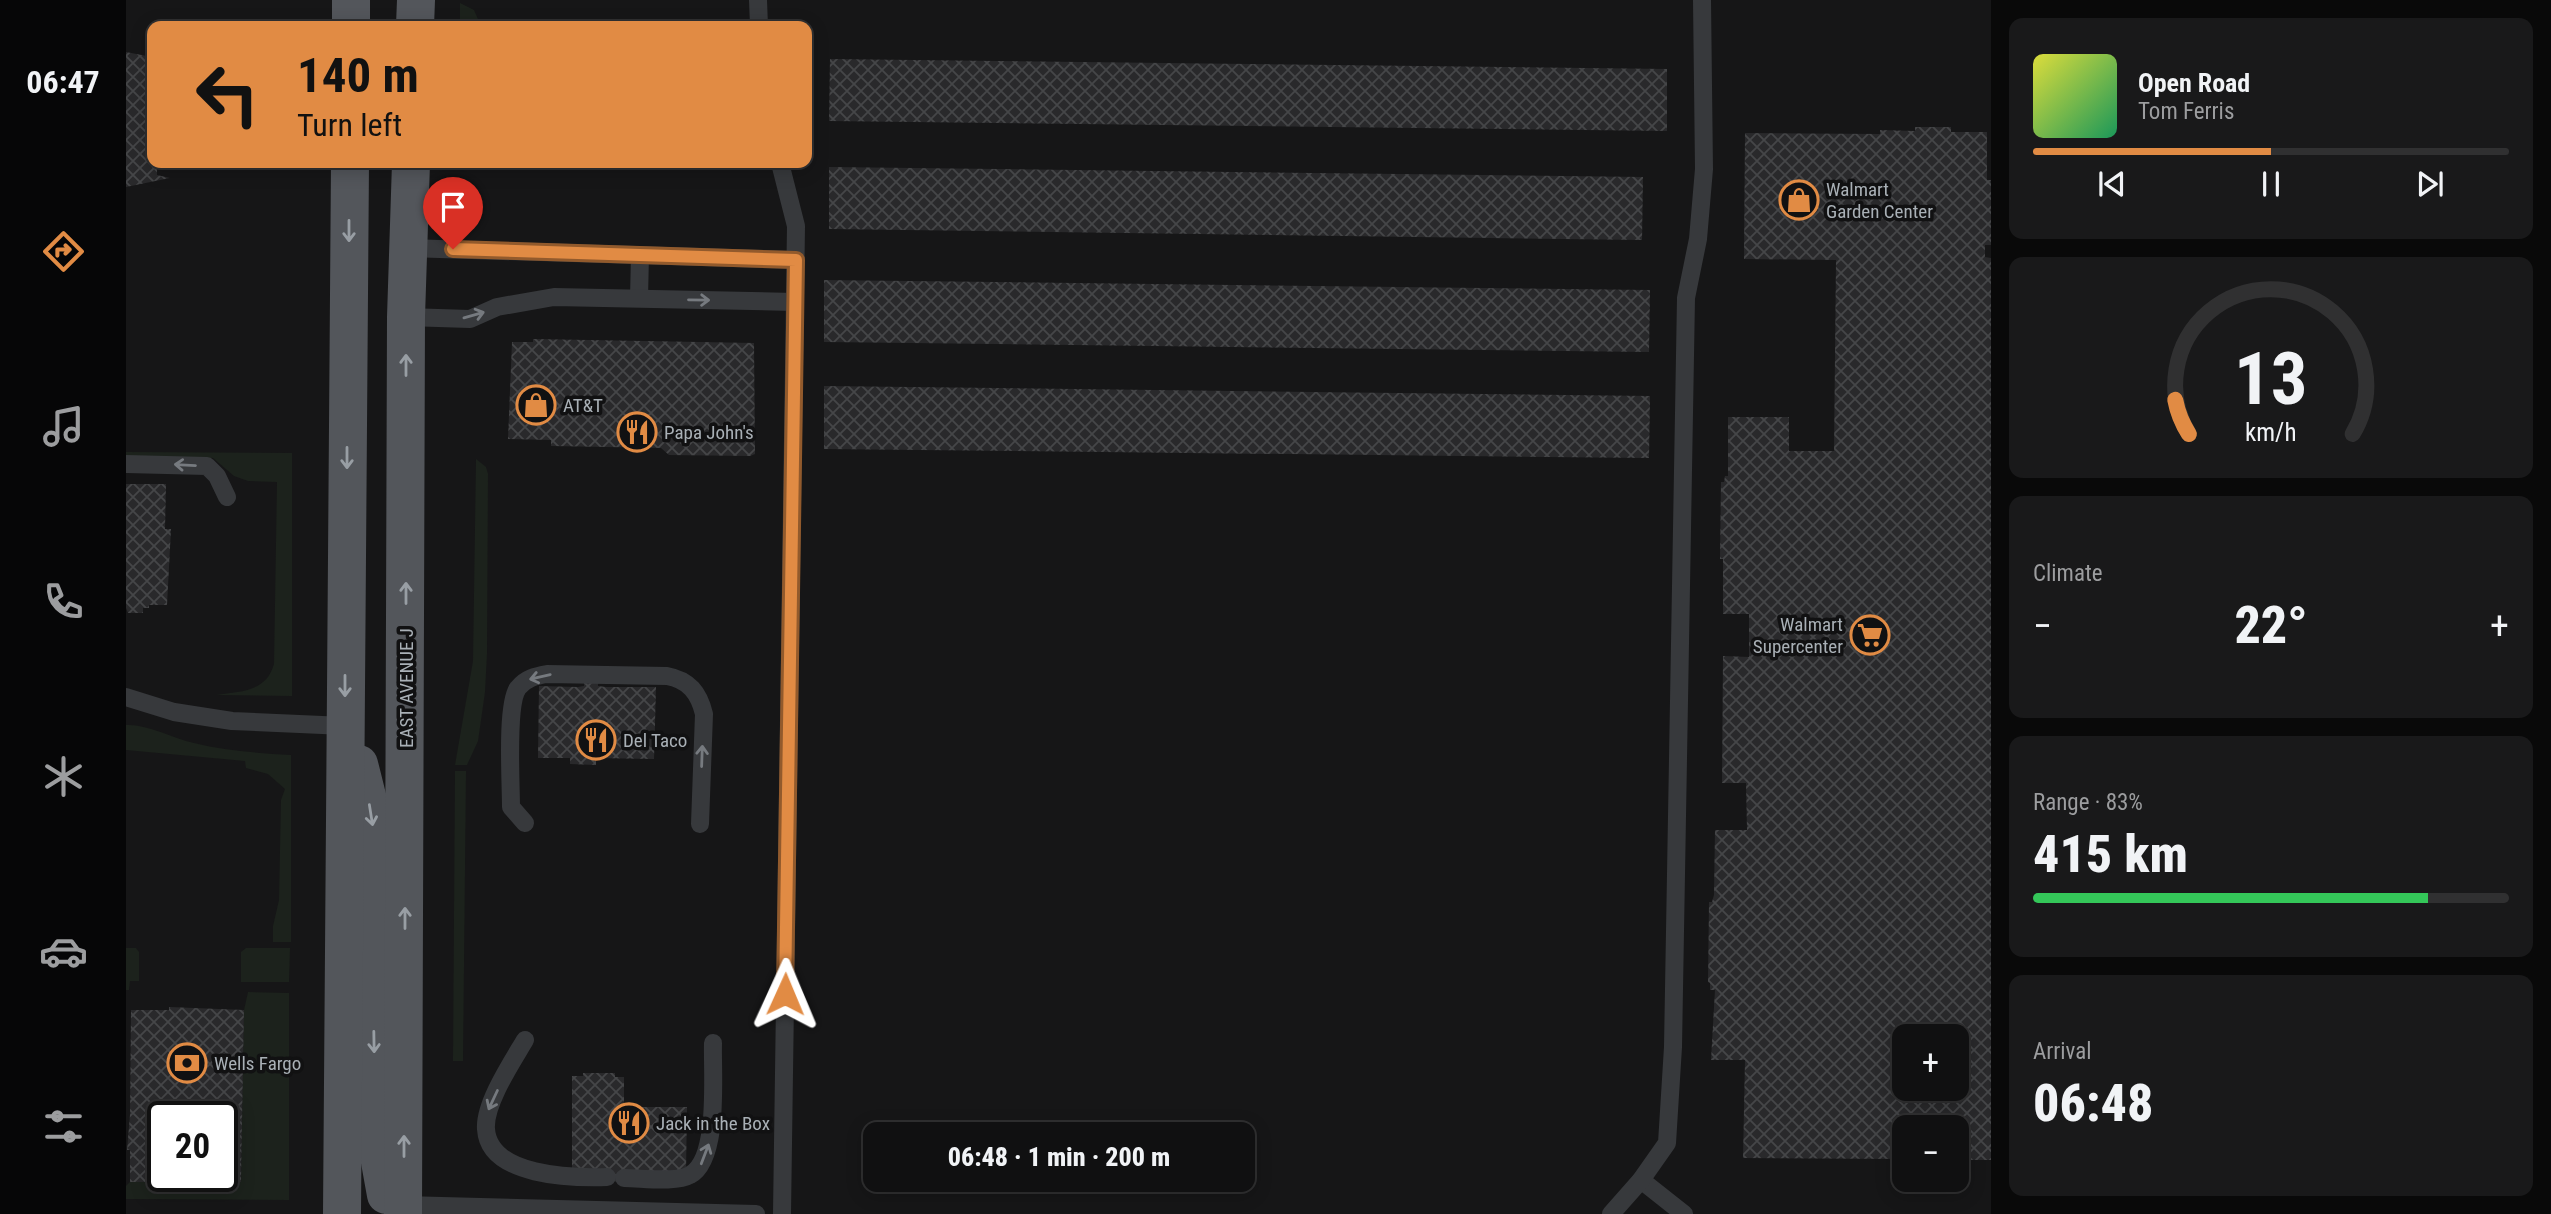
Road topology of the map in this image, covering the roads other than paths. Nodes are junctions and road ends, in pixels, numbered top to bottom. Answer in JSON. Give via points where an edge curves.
{"nodes":[{"id":1,"x":351,"y":0,"type":"edge"},
{"id":2,"x":416,"y":0,"type":"edge"},
{"id":3,"x":758,"y":0,"type":"edge"},
{"id":4,"x":1702,"y":0,"type":"edge"},
{"id":5,"x":351,"y":21,"type":"edge"},
{"id":6,"x":415,"y":21,"type":"edge"},
{"id":7,"x":759,"y":21,"type":"edge"},
{"id":8,"x":350,"y":168,"type":"edge"},
{"id":9,"x":411,"y":168,"type":"edge"},
{"id":10,"x":781,"y":168,"type":"edge"},
{"id":11,"x":408,"y":248,"type":"junction"},
{"id":12,"x":640,"y":255,"type":"junction"},
{"id":13,"x":796,"y":260,"type":"junction"},
{"id":14,"x":639,"y":299,"type":"junction"},
{"id":15,"x":795,"y":302,"type":"junction"},
{"id":16,"x":406,"y":317,"type":"junction"},
{"id":17,"x":126,"y":464,"type":"edge"},
{"id":18,"x":228,"y":497,"type":"dead end"},
{"id":19,"x":126,"y":697,"type":"edge"},
{"id":20,"x":345,"y":726,"type":"junction"},
{"id":21,"x":525,"y":824,"type":"dead end"},
{"id":22,"x":700,"y":824,"type":"dead end"},
{"id":23,"x":525,"y":1040,"type":"dead end"},
{"id":24,"x":713,"y":1043,"type":"dead end"},
{"id":25,"x":1641,"y":1180,"type":"junction"},
{"id":26,"x":403,"y":1211,"type":"edge"},
{"id":27,"x":342,"y":1214,"type":"edge"},
{"id":28,"x":756,"y":1214,"type":"edge"},
{"id":29,"x":782,"y":1214,"type":"edge"},
{"id":30,"x":1611,"y":1214,"type":"edge"},
{"id":31,"x":1684,"y":1214,"type":"edge"}],
"edges":[{"from":1,"to":5,"type":"main road"},
{"from":2,"to":6,"type":"main road"},
{"from":3,"to":7,"type":"lane"},
{"from":4,"to":25,"type":"lane","via":[[1704,169],[1698,239],[1686,298],[1672,1061],[1667,1143]]},
{"from":8,"to":20,"type":"main road","one_way":true},
{"from":9,"to":11,"type":"main road","name":"EAST AVENUE J"},
{"from":10,"to":13,"type":"lane","via":[[796,226]]},
{"from":11,"to":12,"type":"lane"},
{"from":11,"to":16,"type":"main road","name":"EAST AVENUE J"},
{"from":12,"to":13,"type":"lane"},
{"from":12,"to":14,"type":"lane"},
{"from":13,"to":15,"type":"lane"},
{"from":14,"to":15,"type":"lane","one_way":true},
{"from":16,"to":14,"type":"lane","one_way":true,"via":[[470,318],[497,307],[554,297]]},
{"from":15,"to":29,"type":"lane"},
{"from":26,"to":16,"type":"main road","name":"EAST AVENUE J","one_way":true},
{"from":18,"to":17,"type":"lane","one_way":true,"via":[[207,467]]},
{"from":19,"to":20,"type":"lane","via":[[174,712],[232,721]]},
{"from":20,"to":26,"type":"main road","one_way":true,"via":[[363,774],[373,820],[376,1134],[387,1199]]},
{"from":20,"to":27,"type":"main road"},
{"from":22,"to":21,"type":"lane","one_way":true,"via":[[704,714],[700,698],[690,686],[667,676],[547,674],[530,677],[517,689],[512,706],[511,807]]},
{"from":23,"to":24,"type":"lane","one_way":true,"via":[[488,1111],[490,1144],[505,1160],[564,1178],[679,1178],[691,1174],[708,1150]]},
{"from":25,"to":30,"type":"lane"},
{"from":25,"to":31,"type":"lane"},
{"from":26,"to":28,"type":"lane"}]}
